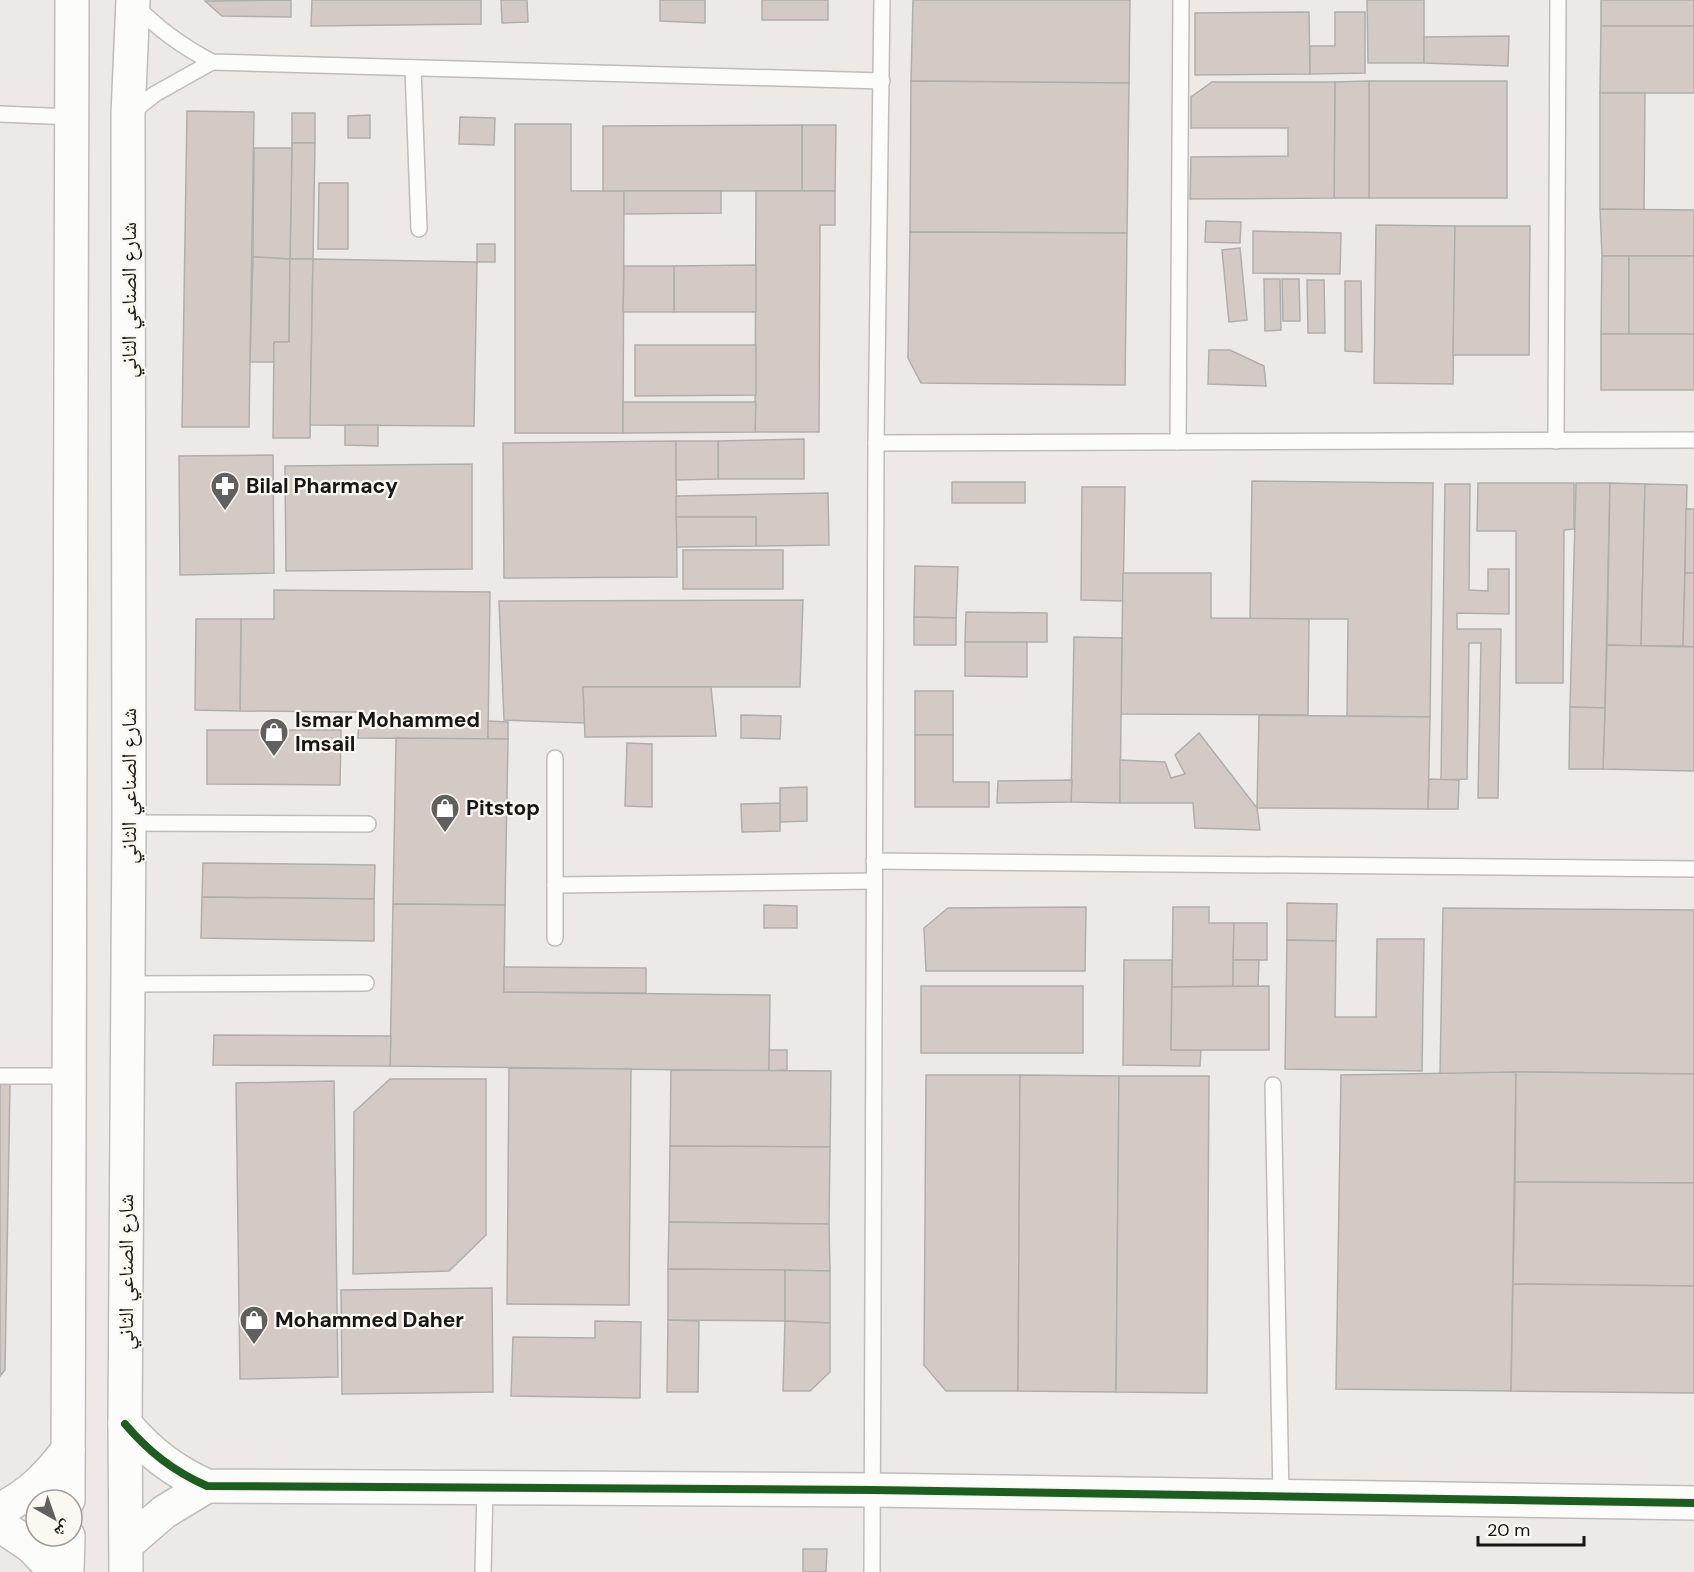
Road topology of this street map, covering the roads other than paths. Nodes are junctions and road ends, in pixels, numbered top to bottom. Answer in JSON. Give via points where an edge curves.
{"nodes":[{"id":1,"x":72,"y":0,"type":"edge"},
{"id":2,"x":882,"y":0,"type":"edge"},
{"id":3,"x":1181,"y":0,"type":"edge"},
{"id":4,"x":1558,"y":0,"type":"edge"},
{"id":5,"x":133,"y":1,"type":"edge"},
{"id":6,"x":212,"y":62,"type":"junction"},
{"id":7,"x":413,"y":68,"type":"junction"},
{"id":8,"x":882,"y":81,"type":"junction"},
{"id":9,"x":0,"y":114,"type":"edge"},
{"id":10,"x":128,"y":115,"type":"junction"},
{"id":11,"x":72,"y":117,"type":"junction"},
{"id":12,"x":418,"y":229,"type":"dead end"},
{"id":13,"x":1694,"y":440,"type":"edge"},
{"id":14,"x":1556,"y":441,"type":"junction"},
{"id":15,"x":1178,"y":442,"type":"junction"},
{"id":16,"x":876,"y":443,"type":"junction"},
{"id":17,"x":555,"y":759,"type":"dead end"},
{"id":18,"x":129,"y":823,"type":"junction"},
{"id":19,"x":368,"y":824,"type":"dead end"},
{"id":20,"x":874,"y":861,"type":"junction"},
{"id":21,"x":1694,"y":869,"type":"edge"},
{"id":22,"x":874,"y":881,"type":"junction"},
{"id":23,"x":555,"y":885,"type":"junction"},
{"id":24,"x":555,"y":938,"type":"dead end"},
{"id":25,"x":366,"y":983,"type":"dead end"},
{"id":26,"x":127,"y":984,"type":"junction"},
{"id":27,"x":0,"y":1076,"type":"edge"},
{"id":28,"x":69,"y":1076,"type":"junction"},
{"id":29,"x":1273,"y":1085,"type":"dead end"},
{"id":30,"x":125,"y":1424,"type":"junction"},
{"id":31,"x":68,"y":1450,"type":"junction"},
{"id":32,"x":207,"y":1486,"type":"junction"},
{"id":33,"x":68,"y":1488,"type":"edge"},
{"id":34,"x":485,"y":1488,"type":"junction"},
{"id":35,"x":873,"y":1490,"type":"junction"},
{"id":36,"x":1281,"y":1497,"type":"junction"},
{"id":37,"x":1694,"y":1503,"type":"edge"},
{"id":38,"x":0,"y":1509,"type":"edge"},
{"id":39,"x":0,"y":1525,"type":"edge"},
{"id":40,"x":68,"y":1548,"type":"edge"},
{"id":41,"x":126,"y":1558,"type":"edge"},
{"id":42,"x":56,"y":1572,"type":"edge"},
{"id":43,"x":68,"y":1572,"type":"edge"},
{"id":44,"x":483,"y":1572,"type":"edge"},
{"id":45,"x":872,"y":1572,"type":"edge"}],
"edges":[{"from":1,"to":11,"type":"main road"},
{"from":2,"to":8,"type":"lane"},
{"from":3,"to":15,"type":"lane"},
{"from":4,"to":14,"type":"lane"},
{"from":5,"to":6,"type":"lane","via":[[174,40]]},
{"from":5,"to":10,"type":"main road","name":"شارع الصناعي الثاني"},
{"from":6,"to":7,"type":"lane"},
{"from":6,"to":10,"type":"lane","via":[[154,94]]},
{"from":7,"to":8,"type":"lane"},
{"from":7,"to":12,"type":"lane"},
{"from":8,"to":16,"type":"lane"},
{"from":9,"to":11,"type":"lane"},
{"from":10,"to":18,"type":"main road","name":"شارع الصناعي الثاني"},
{"from":11,"to":28,"type":"main road"},
{"from":13,"to":14,"type":"lane"},
{"from":14,"to":15,"type":"lane"},
{"from":15,"to":16,"type":"lane"},
{"from":16,"to":20,"type":"lane"},
{"from":17,"to":23,"type":"lane"},
{"from":18,"to":19,"type":"lane"},
{"from":18,"to":26,"type":"main road","name":"شارع الصناعي الثاني"},
{"from":20,"to":21,"type":"lane"},
{"from":20,"to":22,"type":"lane"},
{"from":22,"to":23,"type":"lane"},
{"from":22,"to":35,"type":"lane"},
{"from":23,"to":24,"type":"lane"},
{"from":25,"to":26,"type":"lane"},
{"from":26,"to":30,"type":"main road","name":"شارع الصناعي الثاني"},
{"from":27,"to":28,"type":"lane"},
{"from":28,"to":31,"type":"main road"},
{"from":29,"to":36,"type":"lane"},
{"from":30,"to":32,"type":"main road","via":[[161,1461]]},
{"from":30,"to":41,"type":"main road","name":"شارع الصناعي الثاني"},
{"from":31,"to":33,"type":"main road"},
{"from":31,"to":38,"type":"main road","via":[[32,1490]]},
{"from":32,"to":34,"type":"main road"},
{"from":32,"to":41,"type":"main road","via":[[164,1512]]},
{"from":34,"to":35,"type":"main road"},
{"from":34,"to":44,"type":"lane"},
{"from":35,"to":36,"type":"main road"},
{"from":35,"to":45,"type":"lane"},
{"from":36,"to":37,"type":"main road"},
{"from":39,"to":42,"type":"main road","via":[[31,1546]]},
{"from":40,"to":43,"type":"main road"}]}
